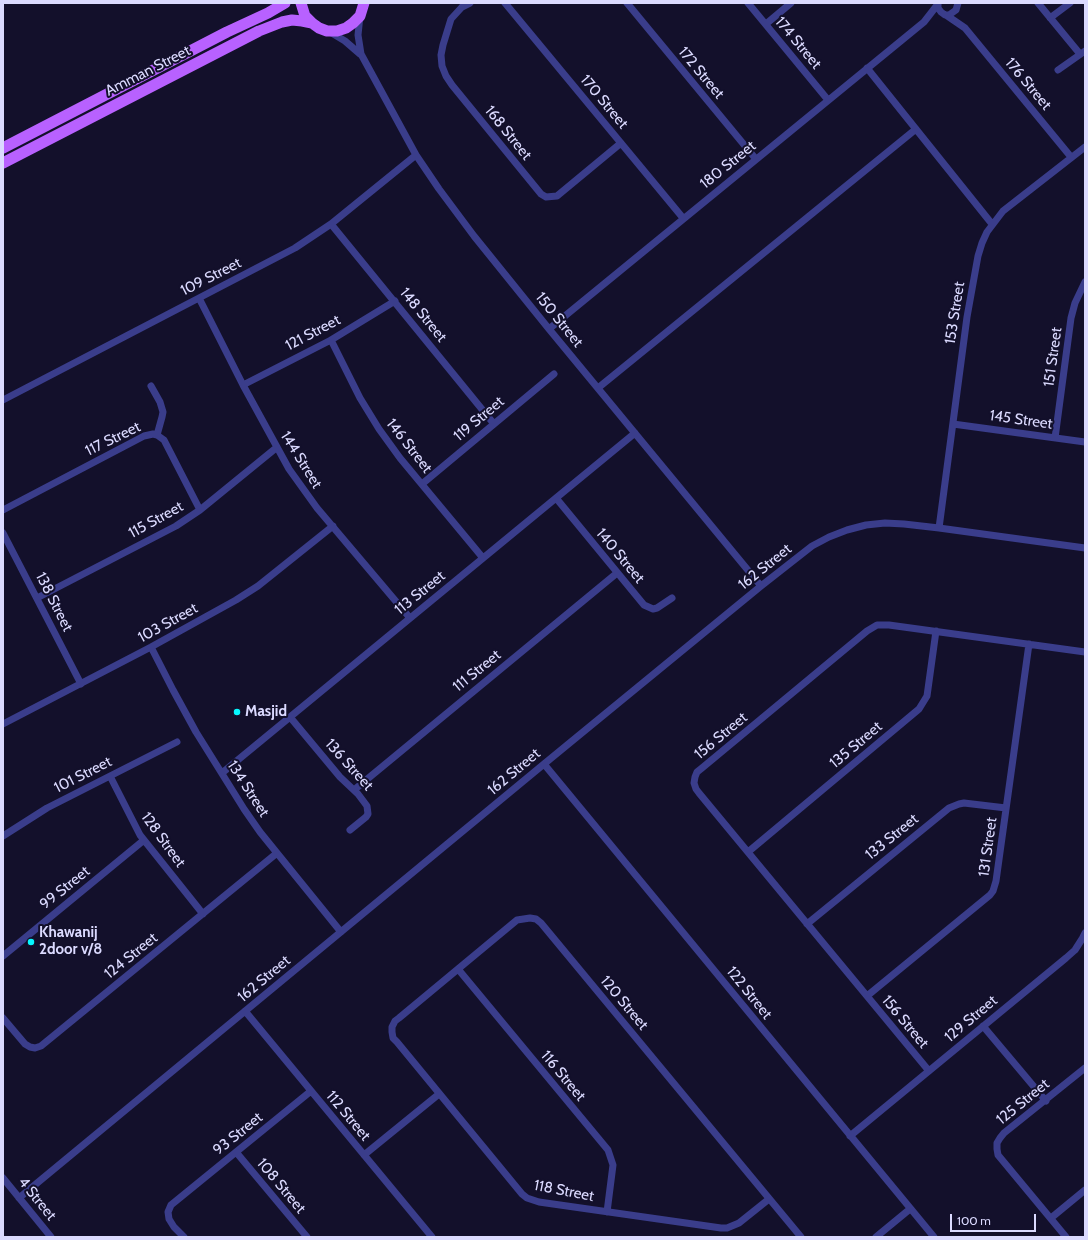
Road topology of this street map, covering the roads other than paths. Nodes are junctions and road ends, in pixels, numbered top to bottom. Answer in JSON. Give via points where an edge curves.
{"nodes":[{"id":1,"x":285,"y":3,"type":"edge"},
{"id":2,"x":301,"y":3,"type":"edge"},
{"id":3,"x":364,"y":3,"type":"edge"},
{"id":4,"x":470,"y":3,"type":"edge"},
{"id":5,"x":505,"y":3,"type":"edge"},
{"id":6,"x":627,"y":3,"type":"edge"},
{"id":7,"x":748,"y":3,"type":"edge"},
{"id":8,"x":791,"y":3,"type":"edge"},
{"id":9,"x":938,"y":3,"type":"edge"},
{"id":10,"x":1038,"y":3,"type":"edge"},
{"id":11,"x":1070,"y":3,"type":"edge"},
{"id":12,"x":958,"y":4,"type":"edge"},
{"id":13,"x":945,"y":14,"type":"junction"},
{"id":14,"x":360,"y":16,"type":"junction"},
{"id":15,"x":1050,"y":18,"type":"junction"},
{"id":16,"x":924,"y":22,"type":"junction"},
{"id":17,"x":312,"y":23,"type":"junction"},
{"id":18,"x":766,"y":24,"type":"junction"},
{"id":19,"x":965,"y":28,"type":"junction"},
{"id":20,"x":327,"y":30,"type":"junction"},
{"id":21,"x":1083,"y":52,"type":"edge"},
{"id":22,"x":361,"y":54,"type":"junction"},
{"id":23,"x":867,"y":68,"type":"junction"},
{"id":24,"x":1058,"y":70,"type":"dead end"},
{"id":25,"x":828,"y":100,"type":"junction"},
{"id":26,"x":916,"y":128,"type":"junction"},
{"id":27,"x":621,"y":144,"type":"junction"},
{"id":28,"x":1085,"y":147,"type":"edge"},
{"id":29,"x":3,"y":148,"type":"edge"},
{"id":30,"x":416,"y":155,"type":"junction"},
{"id":31,"x":1071,"y":157,"type":"junction"},
{"id":32,"x":756,"y":158,"type":"junction"},
{"id":33,"x":3,"y":163,"type":"edge"},
{"id":34,"x":683,"y":218,"type":"junction"},
{"id":35,"x":331,"y":224,"type":"junction"},
{"id":36,"x":992,"y":224,"type":"junction"},
{"id":37,"x":1085,"y":282,"type":"edge"},
{"id":38,"x":199,"y":298,"type":"junction"},
{"id":39,"x":395,"y":302,"type":"junction"},
{"id":40,"x":549,"y":329,"type":"junction"},
{"id":41,"x":331,"y":340,"type":"junction"},
{"id":42,"x":554,"y":374,"type":"dead end"},
{"id":43,"x":243,"y":385,"type":"junction"},
{"id":44,"x":151,"y":386,"type":"dead end"},
{"id":45,"x":598,"y":388,"type":"junction"},
{"id":46,"x":3,"y":400,"type":"edge"},
{"id":47,"x":494,"y":424,"type":"junction"},
{"id":48,"x":953,"y":424,"type":"junction"},
{"id":49,"x":635,"y":433,"type":"junction"},
{"id":50,"x":157,"y":435,"type":"junction"},
{"id":51,"x":1055,"y":438,"type":"junction"},
{"id":52,"x":1085,"y":442,"type":"edge"},
{"id":53,"x":276,"y":448,"type":"junction"},
{"id":54,"x":422,"y":484,"type":"junction"},
{"id":55,"x":556,"y":498,"type":"junction"},
{"id":56,"x":3,"y":510,"type":"edge"},
{"id":57,"x":200,"y":510,"type":"junction"},
{"id":58,"x":333,"y":526,"type":"junction"},
{"id":59,"x":939,"y":528,"type":"junction"},
{"id":60,"x":3,"y":533,"type":"edge"},
{"id":61,"x":1085,"y":548,"type":"edge"},
{"id":62,"x":483,"y":558,"type":"junction"},
{"id":63,"x":618,"y":573,"type":"junction"},
{"id":64,"x":761,"y":586,"type":"junction"},
{"id":65,"x":37,"y":598,"type":"junction"},
{"id":66,"x":672,"y":598,"type":"dead end"},
{"id":67,"x":410,"y":618,"type":"junction"},
{"id":68,"x":936,"y":631,"type":"junction"},
{"id":69,"x":1029,"y":644,"type":"junction"},
{"id":70,"x":151,"y":647,"type":"junction"},
{"id":71,"x":1085,"y":652,"type":"edge"},
{"id":72,"x":81,"y":684,"type":"junction"},
{"id":73,"x":290,"y":717,"type":"junction"},
{"id":74,"x":3,"y":724,"type":"edge"},
{"id":75,"x":177,"y":742,"type":"dead end"},
{"id":76,"x":544,"y":764,"type":"junction"},
{"id":77,"x":222,"y":773,"type":"junction"},
{"id":78,"x":110,"y":776,"type":"junction"},
{"id":79,"x":354,"y":790,"type":"junction"},
{"id":80,"x":1006,"y":808,"type":"junction"},
{"id":81,"x":350,"y":830,"type":"dead end"},
{"id":82,"x":3,"y":836,"type":"edge"},
{"id":83,"x":144,"y":840,"type":"junction"},
{"id":84,"x":748,"y":852,"type":"junction"},
{"id":85,"x":277,"y":853,"type":"junction"},
{"id":86,"x":203,"y":914,"type":"junction"},
{"id":87,"x":807,"y":924,"type":"junction"},
{"id":88,"x":341,"y":932,"type":"junction"},
{"id":89,"x":1085,"y":933,"type":"edge"},
{"id":90,"x":3,"y":956,"type":"edge"},
{"id":91,"x":458,"y":969,"type":"junction"},
{"id":92,"x":867,"y":996,"type":"junction"},
{"id":93,"x":245,"y":1012,"type":"junction"},
{"id":94,"x":3,"y":1018,"type":"edge"},
{"id":95,"x":399,"y":1018,"type":"joint"},
{"id":96,"x":983,"y":1026,"type":"junction"},
{"id":97,"x":1085,"y":1068,"type":"edge"},
{"id":98,"x":929,"y":1071,"type":"junction"},
{"id":99,"x":311,"y":1091,"type":"junction"},
{"id":100,"x":439,"y":1094,"type":"junction"},
{"id":101,"x":1046,"y":1100,"type":"junction"},
{"id":102,"x":850,"y":1136,"type":"junction"},
{"id":103,"x":236,"y":1152,"type":"junction"},
{"id":104,"x":364,"y":1154,"type":"junction"},
{"id":105,"x":3,"y":1178,"type":"edge"},
{"id":106,"x":1085,"y":1190,"type":"edge"},
{"id":107,"x":19,"y":1198,"type":"junction"},
{"id":108,"x":770,"y":1199,"type":"junction"},
{"id":109,"x":910,"y":1209,"type":"junction"},
{"id":110,"x":607,"y":1212,"type":"junction"},
{"id":111,"x":1051,"y":1218,"type":"junction"},
{"id":112,"x":430,"y":1236,"type":"edge"},
{"id":113,"x":51,"y":1237,"type":"edge"},
{"id":114,"x":184,"y":1237,"type":"edge"},
{"id":115,"x":307,"y":1237,"type":"edge"},
{"id":116,"x":801,"y":1237,"type":"edge"},
{"id":117,"x":876,"y":1237,"type":"edge"},
{"id":118,"x":934,"y":1237,"type":"edge"},
{"id":119,"x":1066,"y":1237,"type":"edge"}],
"edges":[{"from":1,"to":29,"type":"main road","name":"Amman Street"},
{"from":2,"to":17,"type":"main road","via":[[305,16]]},
{"from":3,"to":14,"type":"main road"},
{"from":4,"to":27,"type":"street","name":"168 Street","via":[[462,7],[451,19],[443,45],[442,66],[452,85],[541,194],[546,197],[557,196]]},
{"from":5,"to":27,"type":"street","name":"170 Street"},
{"from":6,"to":32,"type":"street","name":"172 Street"},
{"from":7,"to":18,"type":"street","name":"174 Street"},
{"from":8,"to":18,"type":"street"},
{"from":9,"to":13,"type":"street","name":"176 Street","via":[[939,10]]},
{"from":9,"to":16,"type":"street","name":"180 Street"},
{"from":10,"to":15,"type":"street"},
{"from":11,"to":15,"type":"street"},
{"from":12,"to":13,"type":"street","name":"180 Street","via":[[952,14]]},
{"from":12,"to":19,"type":"street","name":"176 Street"},
{"from":13,"to":16,"type":"street","name":"180 Street"},
{"from":13,"to":19,"type":"street","name":"176 Street"},
{"from":14,"to":20,"type":"main road","via":[[346,28],[337,31]]},
{"from":14,"to":22,"type":"street","name":"150 Street","via":[[358,35]]},
{"from":15,"to":21,"type":"street"},
{"from":16,"to":23,"type":"street","name":"180 Street"},
{"from":17,"to":20,"type":"main road","name":"Amman Street"},
{"from":17,"to":33,"type":"main road","name":"Amman Street","via":[[292,20],[259,31]]},
{"from":18,"to":25,"type":"street","name":"174 Street"},
{"from":19,"to":31,"type":"street","name":"176 Street"},
{"from":20,"to":22,"type":"street","name":"150 Street"},
{"from":21,"to":24,"type":"street"},
{"from":22,"to":30,"type":"street","name":"150 Street"},
{"from":23,"to":25,"type":"street","name":"180 Street"},
{"from":23,"to":26,"type":"street"},
{"from":25,"to":32,"type":"street","name":"180 Street"},
{"from":26,"to":36,"type":"street"},
{"from":26,"to":45,"type":"street"},
{"from":27,"to":34,"type":"street","name":"170 Street"},
{"from":28,"to":31,"type":"street","name":"153 Street"},
{"from":30,"to":35,"type":"street","name":"109 Street"},
{"from":30,"to":40,"type":"street","name":"150 Street","via":[[453,208]]},
{"from":31,"to":36,"type":"street","name":"153 Street","via":[[1013,202]]},
{"from":32,"to":34,"type":"street","name":"180 Street"},
{"from":34,"to":40,"type":"street","name":"180 Street"},
{"from":35,"to":38,"type":"street","name":"109 Street","via":[[276,258]]},
{"from":35,"to":39,"type":"street","name":"148 Street"},
{"from":36,"to":48,"type":"street","name":"153 Street","via":[[978,256]]},
{"from":37,"to":51,"type":"street","name":"151 Street","via":[[1071,318]]},
{"from":38,"to":43,"type":"street","name":"144 Street"},
{"from":38,"to":46,"type":"street","name":"109 Street"},
{"from":39,"to":41,"type":"street","name":"121 Street"},
{"from":39,"to":47,"type":"street","name":"148 Street"},
{"from":40,"to":45,"type":"street","name":"150 Street"},
{"from":41,"to":43,"type":"street","name":"121 Street"},
{"from":41,"to":54,"type":"street","name":"146 Street","via":[[369,414],[389,444]]},
{"from":42,"to":47,"type":"street","name":"119 Street"},
{"from":43,"to":53,"type":"street","name":"144 Street"},
{"from":44,"to":50,"type":"street","via":[[160,402],[162,412]]},
{"from":45,"to":49,"type":"street","name":"150 Street"},
{"from":47,"to":54,"type":"street","name":"119 Street"},
{"from":48,"to":51,"type":"street","name":"145 Street"},
{"from":48,"to":59,"type":"street","name":"153 Street"},
{"from":49,"to":55,"type":"street","name":"113 Street"},
{"from":49,"to":64,"type":"street","name":"150 Street"},
{"from":50,"to":56,"type":"street","name":"117 Street","via":[[148,434]]},
{"from":50,"to":57,"type":"street","name":"117 Street","via":[[164,440]]},
{"from":51,"to":52,"type":"street","name":"145 Street"},
{"from":53,"to":57,"type":"street","name":"115 Street"},
{"from":53,"to":58,"type":"street","name":"144 Street","via":[[302,489]]},
{"from":54,"to":62,"type":"street","name":"146 Street"},
{"from":55,"to":62,"type":"street","name":"113 Street"},
{"from":55,"to":63,"type":"street","name":"140 Street"},
{"from":57,"to":65,"type":"street","name":"115 Street","via":[[176,526]]},
{"from":58,"to":67,"type":"street","name":"144 Street"},
{"from":58,"to":70,"type":"street","name":"103 Street","via":[[246,594]]},
{"from":59,"to":61,"type":"street","name":"162 Street"},
{"from":59,"to":64,"type":"street","name":"162 Street","via":[[885,523],[847,530],[812,546]]},
{"from":60,"to":65,"type":"street","name":"138 Street"},
{"from":62,"to":67,"type":"street","name":"113 Street"},
{"from":63,"to":66,"type":"street","name":"140 Street","via":[[648,608],[657,608]]},
{"from":63,"to":79,"type":"street","name":"111 Street"},
{"from":64,"to":76,"type":"street","name":"162 Street"},
{"from":65,"to":72,"type":"street","name":"138 Street"},
{"from":67,"to":73,"type":"street","name":"113 Street"},
{"from":68,"to":69,"type":"street","name":"156 Street"},
{"from":68,"to":84,"type":"street","name":"135 Street","via":[[927,696],[919,709]]},
{"from":68,"to":84,"type":"street","name":"156 Street","via":[[883,624],[872,627],[697,772],[694,783],[696,788]]},
{"from":69,"to":71,"type":"street","name":"156 Street"},
{"from":69,"to":80,"type":"street","name":"131 Street"},
{"from":70,"to":72,"type":"street","name":"103 Street"},
{"from":70,"to":77,"type":"street","name":"134 Street","via":[[172,690]]},
{"from":72,"to":74,"type":"street","name":"103 Street"},
{"from":73,"to":77,"type":"street","name":"113 Street"},
{"from":73,"to":79,"type":"street","name":"136 Street","via":[[336,773]]},
{"from":75,"to":78,"type":"street","name":"101 Street"},
{"from":76,"to":88,"type":"street","name":"162 Street"},
{"from":76,"to":102,"type":"street","name":"122 Street"},
{"from":77,"to":85,"type":"street","name":"134 Street","via":[[244,809]]},
{"from":78,"to":82,"type":"street","name":"101 Street","via":[[47,808]]},
{"from":78,"to":83,"type":"street","name":"128 Street"},
{"from":79,"to":81,"type":"street","name":"136 Street","via":[[368,810],[366,817]]},
{"from":80,"to":87,"type":"street","name":"133 Street","via":[[964,803],[949,808]]},
{"from":80,"to":92,"type":"street","name":"131 Street","via":[[993,891]]},
{"from":83,"to":86,"type":"street","name":"128 Street"},
{"from":83,"to":90,"type":"street","name":"99 Street"},
{"from":84,"to":87,"type":"street","name":"156 Street"},
{"from":85,"to":86,"type":"street","name":"124 Street"},
{"from":85,"to":88,"type":"street","name":"134 Street"},
{"from":86,"to":94,"type":"street","name":"124 Street","via":[[41,1046],[35,1048],[25,1044]]},
{"from":87,"to":92,"type":"street","name":"156 Street"},
{"from":88,"to":93,"type":"street","name":"162 Street"},
{"from":89,"to":96,"type":"street","name":"129 Street","via":[[1075,950]]},
{"from":91,"to":95,"type":"street","name":"120 Street"},
{"from":91,"to":108,"type":"street","name":"120 Street","via":[[517,920],[536,919]]},
{"from":91,"to":110,"type":"street","name":"116 Street","via":[[608,1150],[613,1165]]},
{"from":92,"to":98,"type":"street","name":"156 Street"},
{"from":93,"to":99,"type":"street","name":"112 Street"},
{"from":93,"to":107,"type":"street","name":"162 Street"},
{"from":95,"to":100,"type":"street","name":"118 Street","via":[[392,1026],[393,1038]]},
{"from":96,"to":98,"type":"street","name":"129 Street"},
{"from":96,"to":101,"type":"street"},
{"from":97,"to":101,"type":"street","name":"125 Street"},
{"from":98,"to":102,"type":"street","name":"129 Street"},
{"from":99,"to":103,"type":"street","name":"93 Street"},
{"from":99,"to":104,"type":"street","name":"112 Street"},
{"from":100,"to":104,"type":"street"},
{"from":100,"to":110,"type":"street","name":"118 Street","via":[[527,1198],[538,1202]]},
{"from":101,"to":111,"type":"street","name":"125 Street","via":[[1000,1138],[997,1149],[998,1155]]},
{"from":102,"to":109,"type":"street","name":"122 Street"},
{"from":103,"to":114,"type":"street","name":"93 Street","via":[[171,1205],[168,1212],[170,1222]]},
{"from":103,"to":115,"type":"street","name":"108 Street"},
{"from":104,"to":112,"type":"street","name":"112 Street"},
{"from":105,"to":107,"type":"street","name":"4 Street"},
{"from":106,"to":111,"type":"street"},
{"from":107,"to":113,"type":"street","name":"4 Street"},
{"from":108,"to":110,"type":"street","name":"118 Street","via":[[739,1224],[727,1228]]},
{"from":108,"to":116,"type":"street","name":"120 Street"},
{"from":109,"to":117,"type":"street"},
{"from":109,"to":118,"type":"street","name":"122 Street"},
{"from":111,"to":119,"type":"street","name":"125 Street"}]}
